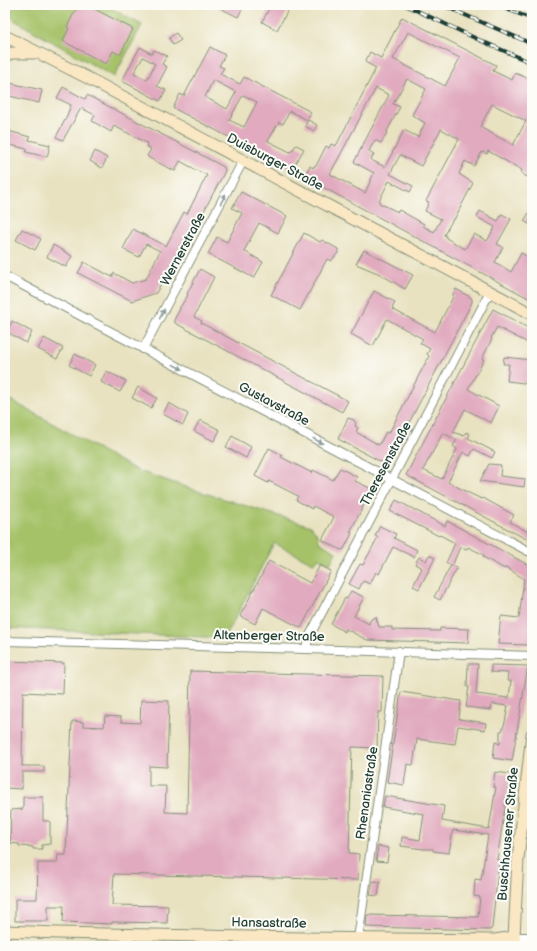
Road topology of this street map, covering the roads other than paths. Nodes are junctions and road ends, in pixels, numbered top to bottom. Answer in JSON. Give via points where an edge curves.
{"nodes":[{"id":1,"x":5,"y":36,"type":"edge"},
{"id":2,"x":36,"y":53,"type":"junction"},
{"id":3,"x":5,"y":56,"type":"edge"},
{"id":4,"x":243,"y":161,"type":"junction"},
{"id":5,"x":5,"y":276,"type":"edge"},
{"id":6,"x":490,"y":292,"type":"junction"},
{"id":7,"x":530,"y":312,"type":"edge"},
{"id":8,"x":144,"y":348,"type":"junction"},
{"id":9,"x":391,"y":479,"type":"junction"},
{"id":10,"x":532,"y":553,"type":"edge"},
{"id":11,"x":5,"y":641,"type":"edge"},
{"id":12,"x":306,"y":648,"type":"junction"},
{"id":13,"x":399,"y":651,"type":"junction"},
{"id":14,"x":532,"y":656,"type":"edge"},
{"id":15,"x":532,"y":734,"type":"edge"},
{"id":16,"x":5,"y":931,"type":"edge"},
{"id":17,"x":532,"y":937,"type":"edge"},
{"id":18,"x":358,"y":939,"type":"junction"},
{"id":19,"x":514,"y":942,"type":"edge"}],
"edges":[{"from":1,"to":2,"type":"main road","name":"Duisburger Straße"},
{"from":2,"to":3,"type":"main road","via":[[12,53]]},
{"from":2,"to":4,"type":"main road","name":"Duisburger Straße"},
{"from":4,"to":6,"type":"main road","name":"Duisburger Straße"},
{"from":8,"to":4,"type":"street","name":"Wernerstraße","one_way":true},
{"from":5,"to":8,"type":"street","name":"Gustavstraße"},
{"from":6,"to":7,"type":"main road","name":"Duisburger Straße"},
{"from":6,"to":9,"type":"street","name":"Theresenstraße"},
{"from":8,"to":9,"type":"street","name":"Gustavstraße","one_way":true},
{"from":9,"to":10,"type":"street","name":"Gustavstraße"},
{"from":9,"to":12,"type":"street","name":"Theresenstraße","via":[[308,639]]},
{"from":11,"to":12,"type":"street","name":"Altenberger Straße"},
{"from":12,"to":13,"type":"street","name":"Altenberger Straße"},
{"from":13,"to":14,"type":"street","name":"Altenberger Straße"},
{"from":13,"to":18,"type":"street","name":"Rhenaniastraße"},
{"from":15,"to":19,"type":"main road","name":"Buschhausener Straße","via":[[518,859]]},
{"from":16,"to":18,"type":"main road","name":"Hansastraße"},
{"from":17,"to":19,"type":"street","name":"Hansastraße"},
{"from":18,"to":19,"type":"main road","name":"Hansastraße"}]}
